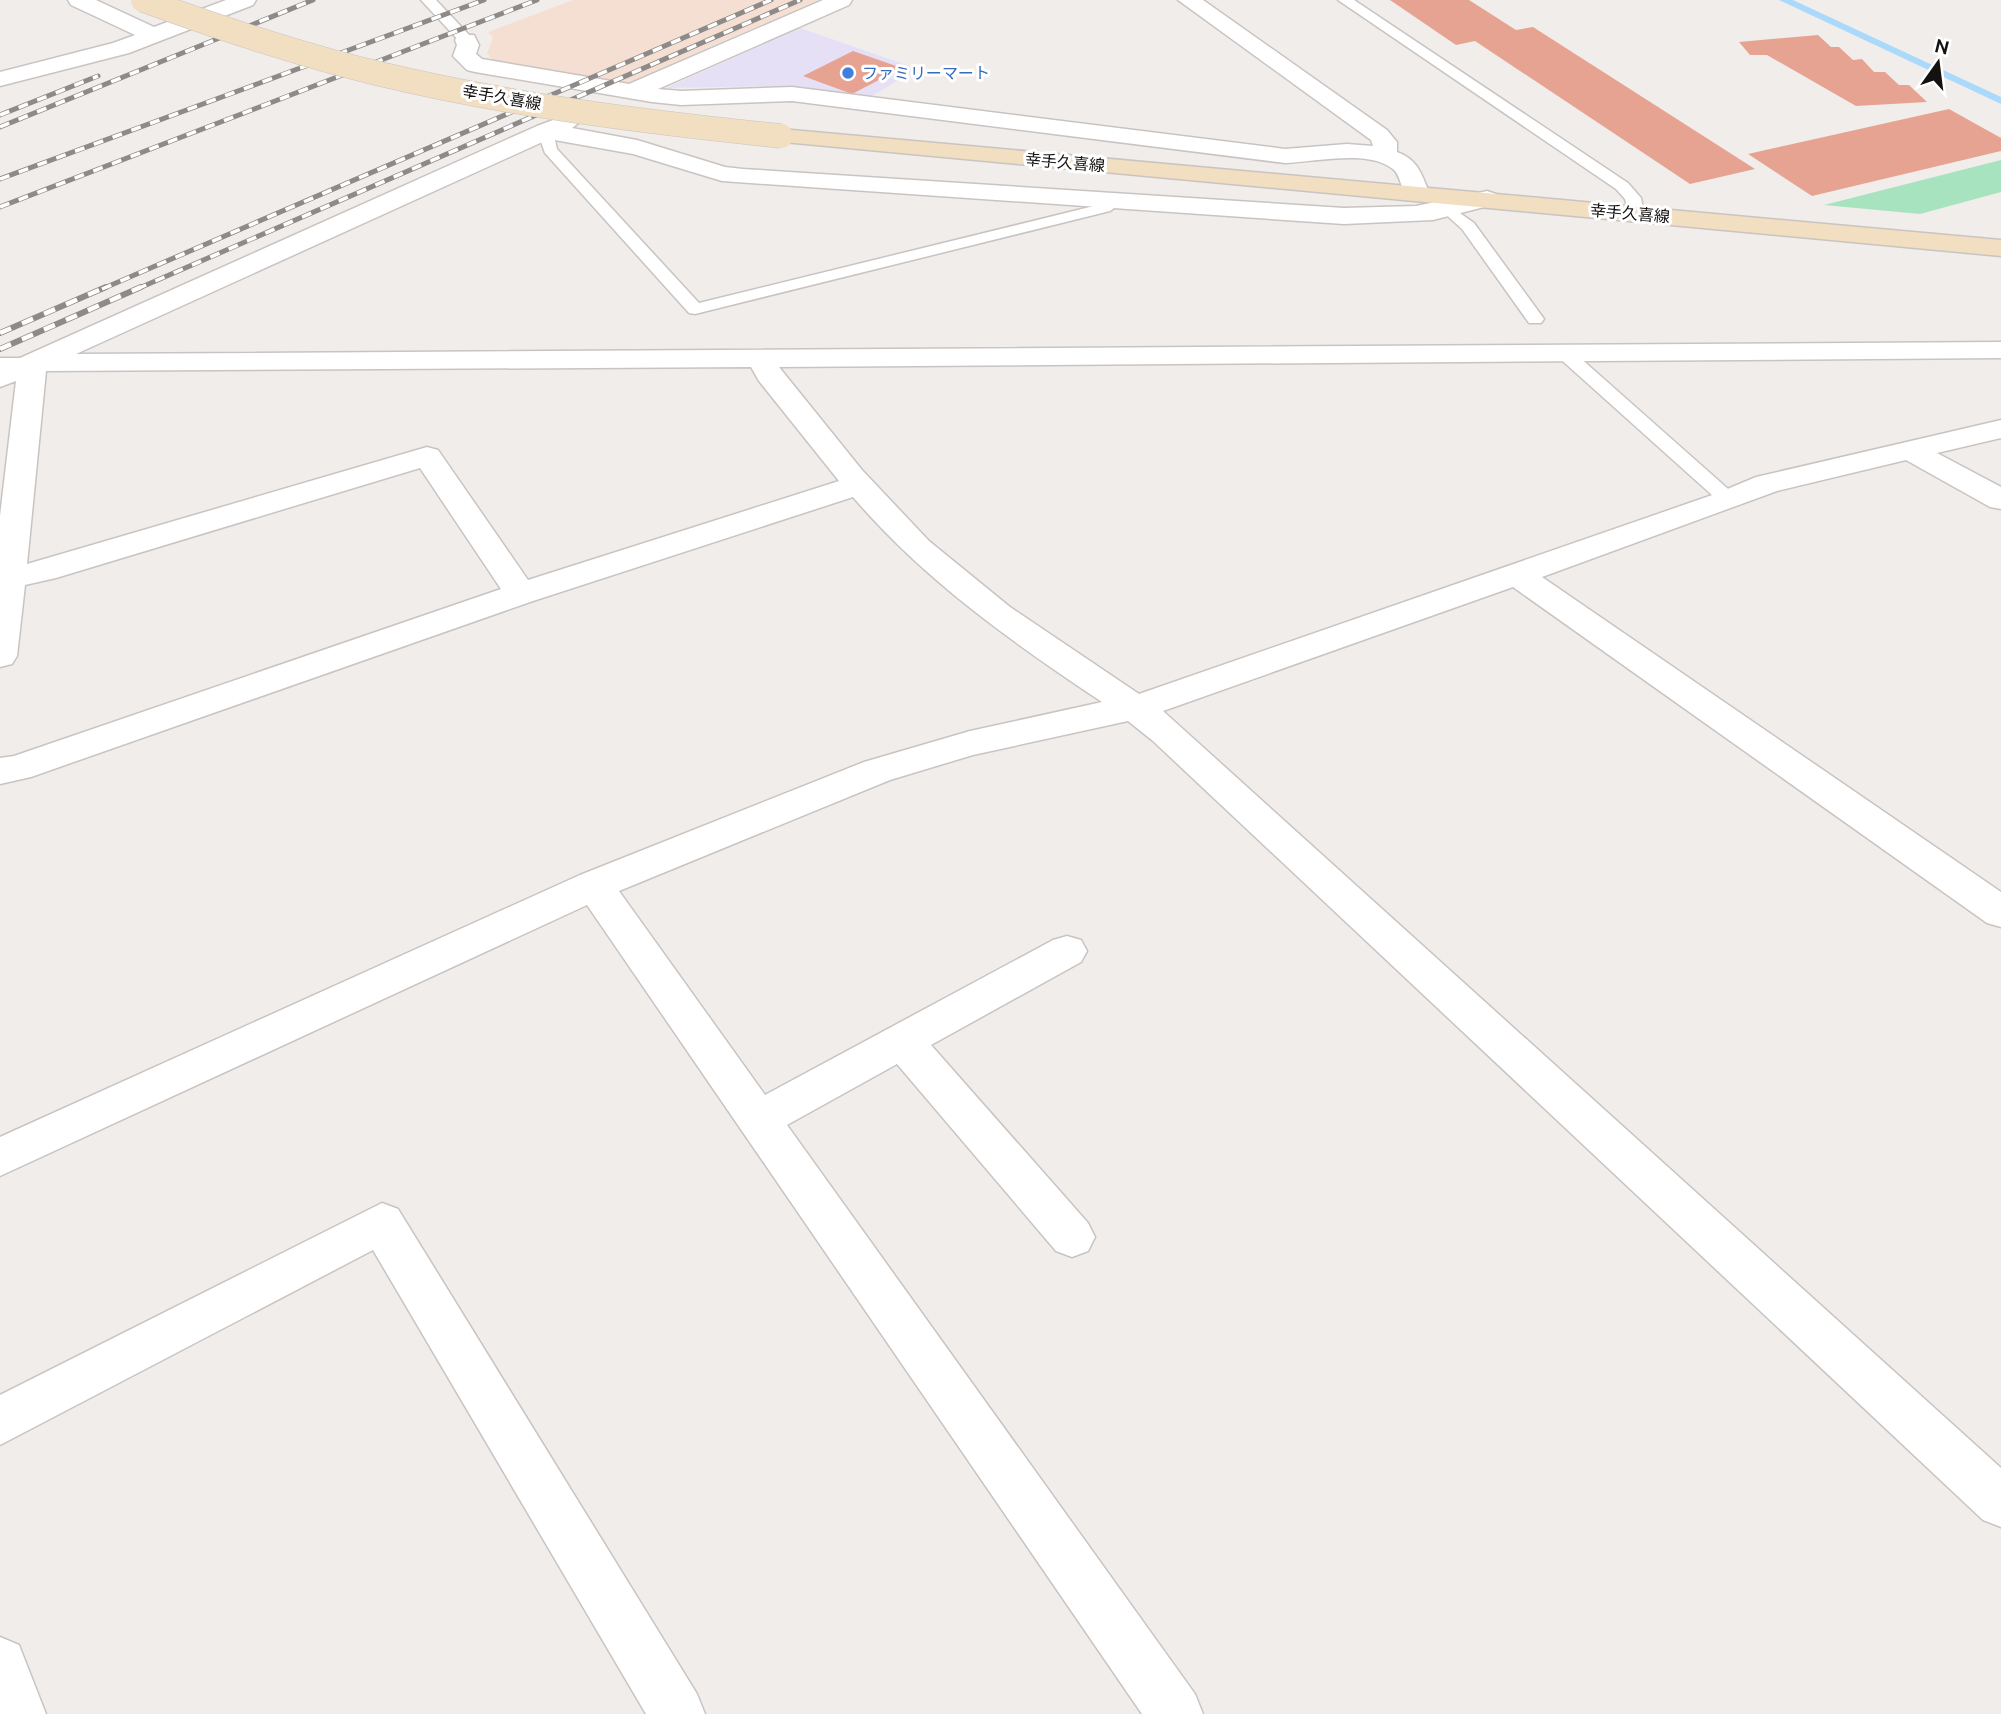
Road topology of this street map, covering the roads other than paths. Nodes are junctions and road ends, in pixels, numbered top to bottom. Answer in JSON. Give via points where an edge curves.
{"nodes":[{"id":1,"x":79,"y":0,"type":"edge"},
{"id":2,"x":143,"y":0,"type":"edge"},
{"id":3,"x":428,"y":0,"type":"edge"},
{"id":4,"x":841,"y":0,"type":"edge"},
{"id":5,"x":1189,"y":0,"type":"edge"},
{"id":6,"x":1345,"y":0,"type":"edge"},
{"id":7,"x":235,"y":1,"type":"edge"},
{"id":8,"x":155,"y":36,"type":"junction"},
{"id":9,"x":466,"y":40,"type":"joint"},
{"id":10,"x":0,"y":79,"type":"edge"},
{"id":11,"x":633,"y":92,"type":"junction"},
{"id":12,"x":545,"y":131,"type":"junction"},
{"id":13,"x":1385,"y":155,"type":"junction"},
{"id":14,"x":1416,"y":192,"type":"junction"},
{"id":15,"x":1487,"y":199,"type":"junction"},
{"id":16,"x":1117,"y":200,"type":"junction"},
{"id":17,"x":1450,"y":211,"type":"junction"},
{"id":18,"x":1636,"y":214,"type":"junction"},
{"id":19,"x":2001,"y":248,"type":"edge"},
{"id":20,"x":1535,"y":319,"type":"dead end"},
{"id":21,"x":2001,"y":350,"type":"edge"},
{"id":22,"x":1563,"y":352,"type":"junction"},
{"id":23,"x":762,"y":360,"type":"junction"},
{"id":24,"x":0,"y":363,"type":"edge"},
{"id":25,"x":33,"y":363,"type":"junction"},
{"id":26,"x":0,"y":378,"type":"edge"},
{"id":27,"x":2001,"y":429,"type":"edge"},
{"id":28,"x":1911,"y":450,"type":"junction"},
{"id":29,"x":859,"y":485,"type":"junction"},
{"id":30,"x":1730,"y":500,"type":"junction"},
{"id":31,"x":2001,"y":500,"type":"edge"},
{"id":32,"x":1515,"y":573,"type":"junction"},
{"id":33,"x":11,"y":577,"type":"junction"},
{"id":34,"x":521,"y":594,"type":"junction"},
{"id":35,"x":0,"y":656,"type":"edge"},
{"id":36,"x":1137,"y":707,"type":"junction"},
{"id":37,"x":0,"y":771,"type":"edge"},
{"id":38,"x":594,"y":885,"type":"junction"},
{"id":39,"x":2001,"y":912,"type":"edge"},
{"id":40,"x":1067,"y":951,"type":"dead end"},
{"id":41,"x":902,"y":1041,"type":"junction"},
{"id":42,"x":759,"y":1119,"type":"junction"},
{"id":43,"x":0,"y":1157,"type":"edge"},
{"id":44,"x":1072,"y":1237,"type":"dead end"},
{"id":45,"x":0,"y":1421,"type":"edge"},
{"id":46,"x":2001,"y":1502,"type":"edge"},
{"id":47,"x":0,"y":1664,"type":"edge"},
{"id":48,"x":18,"y":1714,"type":"edge"},
{"id":49,"x":677,"y":1714,"type":"edge"},
{"id":50,"x":1175,"y":1714,"type":"edge"}],
"edges":[{"from":1,"to":8,"type":"street"},
{"from":2,"to":14,"type":"main road","name":"幸手久喜線","bridge":true,"via":[[269,45],[399,77],[597,114],[781,136]]},
{"from":3,"to":9,"type":"lane"},
{"from":4,"to":11,"type":"street"},
{"from":5,"to":13,"type":"street","via":[[1379,135],[1385,142]]},
{"from":6,"to":18,"type":"lane","via":[[1622,186],[1633,198]]},
{"from":7,"to":8,"type":"street"},
{"from":8,"to":10,"type":"street"},
{"from":9,"to":11,"type":"street","via":[[464,56],[475,65]]},
{"from":11,"to":12,"type":"street"},
{"from":11,"to":13,"type":"street","via":[[681,98],[792,94],[1285,156],[1356,150]]},
{"from":12,"to":16,"type":"street","via":[[637,147],[722,174]]},
{"from":12,"to":16,"type":"lane","via":[[550,150],[695,309],[1104,208]]},
{"from":12,"to":25,"type":"street"},
{"from":13,"to":14,"type":"street","via":[[1406,166]]},
{"from":14,"to":15,"type":"main road","name":"幸手久喜線"},
{"from":15,"to":17,"type":"street"},
{"from":15,"to":18,"type":"main road","name":"幸手久喜線"},
{"from":16,"to":17,"type":"street","via":[[1344,216]]},
{"from":17,"to":20,"type":"lane","via":[[1468,226]]},
{"from":18,"to":19,"type":"main road","name":"幸手久喜線"},
{"from":21,"to":22,"type":"street"},
{"from":22,"to":23,"type":"street"},
{"from":22,"to":30,"type":"lane"},
{"from":23,"to":25,"type":"street"},
{"from":23,"to":29,"type":"street","via":[[769,375]]},
{"from":24,"to":25,"type":"lane"},
{"from":25,"to":26,"type":"street"},
{"from":25,"to":33,"type":"street"},
{"from":27,"to":28,"type":"street"},
{"from":28,"to":30,"type":"street","via":[[1767,484]]},
{"from":28,"to":31,"type":"street"},
{"from":29,"to":34,"type":"street"},
{"from":29,"to":36,"type":"street","via":[[895,527],[944,572],[1058,657]]},
{"from":30,"to":32,"type":"street"},
{"from":32,"to":36,"type":"street"},
{"from":32,"to":39,"type":"street"},
{"from":33,"to":34,"type":"street","via":[[427,456]]},
{"from":33,"to":35,"type":"street"},
{"from":34,"to":37,"type":"street"},
{"from":36,"to":38,"type":"street","via":[[970,743],[877,771]]},
{"from":36,"to":46,"type":"street"},
{"from":38,"to":42,"type":"street"},
{"from":38,"to":43,"type":"street"},
{"from":40,"to":41,"type":"street"},
{"from":41,"to":42,"type":"street"},
{"from":41,"to":44,"type":"street"},
{"from":42,"to":50,"type":"street"},
{"from":45,"to":49,"type":"street","via":[[382,1223]]},
{"from":47,"to":48,"type":"street"}]}
